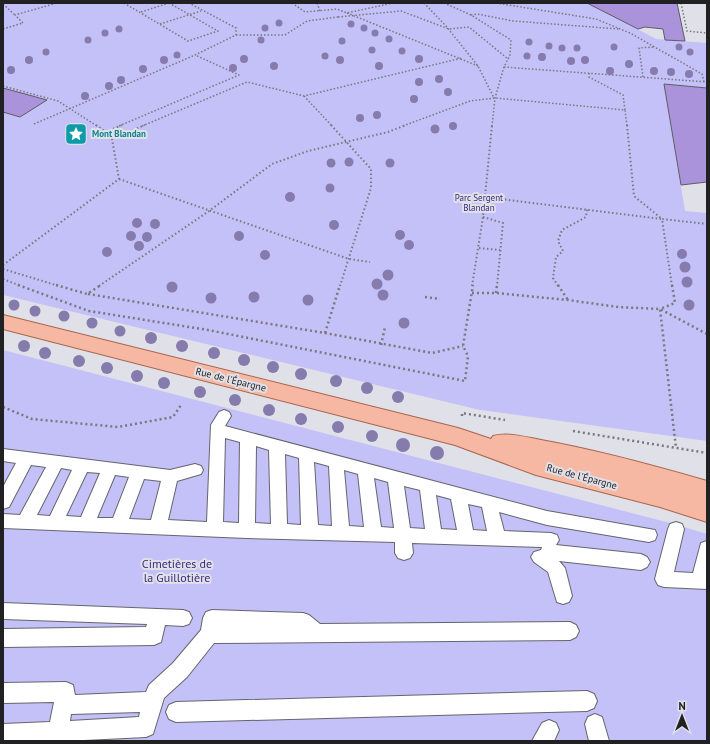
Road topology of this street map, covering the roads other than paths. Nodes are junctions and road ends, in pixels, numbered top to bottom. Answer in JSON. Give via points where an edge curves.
{"nodes":[{"id":1,"x":3,"y":322,"type":"edge"},
{"id":2,"x":460,"y":429,"type":"junction"},
{"id":3,"x":248,"y":438,"type":"junction"},
{"id":4,"x":277,"y":446,"type":"junction"},
{"id":5,"x":306,"y":453,"type":"junction"},
{"id":6,"x":3,"y":455,"type":"edge"},
{"id":7,"x":27,"y":458,"type":"junction"},
{"id":8,"x":336,"y":461,"type":"junction"},
{"id":9,"x":56,"y":462,"type":"junction"},
{"id":10,"x":82,"y":465,"type":"junction"},
{"id":11,"x":110,"y":469,"type":"junction"},
{"id":12,"x":365,"y":469,"type":"junction"},
{"id":13,"x":195,"y":470,"type":"dead end"},
{"id":14,"x":139,"y":472,"type":"junction"},
{"id":15,"x":170,"y":476,"type":"junction"},
{"id":16,"x":395,"y":477,"type":"junction"},
{"id":17,"x":427,"y":485,"type":"junction"},
{"id":18,"x":707,"y":490,"type":"edge"},
{"id":19,"x":458,"y":494,"type":"junction"},
{"id":20,"x":3,"y":502,"type":"edge"},
{"id":21,"x":489,"y":502,"type":"junction"},
{"id":22,"x":707,"y":511,"type":"edge"},
{"id":23,"x":3,"y":521,"type":"edge"},
{"id":24,"x":25,"y":522,"type":"junction"},
{"id":25,"x":55,"y":523,"type":"junction"},
{"id":26,"x":86,"y":524,"type":"junction"},
{"id":27,"x":118,"y":525,"type":"junction"},
{"id":28,"x":158,"y":526,"type":"junction"},
{"id":29,"x":215,"y":529,"type":"junction"},
{"id":30,"x":676,"y":529,"type":"dead end"},
{"id":31,"x":247,"y":530,"type":"junction"},
{"id":32,"x":279,"y":531,"type":"junction"},
{"id":33,"x":310,"y":532,"type":"junction"},
{"id":34,"x":341,"y":533,"type":"junction"},
{"id":35,"x":373,"y":534,"type":"junction"},
{"id":36,"x":403,"y":534,"type":"junction"},
{"id":37,"x":434,"y":535,"type":"junction"},
{"id":38,"x":649,"y":535,"type":"dead end"},
{"id":39,"x":466,"y":536,"type":"junction"},
{"id":40,"x":497,"y":537,"type":"junction"},
{"id":41,"x":707,"y":548,"type":"edge"},
{"id":42,"x":546,"y":550,"type":"junction"},
{"id":43,"x":404,"y":552,"type":"dead end"},
{"id":44,"x":641,"y":562,"type":"dead end"},
{"id":45,"x":704,"y":581,"type":"edge"},
{"id":46,"x":563,"y":596,"type":"dead end"},
{"id":47,"x":3,"y":611,"type":"edge"},
{"id":48,"x":157,"y":616,"type":"junction"},
{"id":49,"x":183,"y":618,"type":"dead end"},
{"id":50,"x":570,"y":631,"type":"dead end"},
{"id":51,"x":3,"y":638,"type":"edge"},
{"id":52,"x":3,"y":693,"type":"edge"},
{"id":53,"x":587,"y":701,"type":"dead end"},
{"id":54,"x":153,"y":702,"type":"junction"},
{"id":55,"x":64,"y":705,"type":"junction"},
{"id":56,"x":176,"y":712,"type":"dead end"},
{"id":57,"x":58,"y":732,"type":"junction"},
{"id":58,"x":3,"y":734,"type":"edge"}],
"edges":[{"from":1,"to":2,"type":"main road","name":"Rue de l'Épargne"},
{"from":2,"to":18,"type":"main road","name":"Rue de l'Épargne"},
{"from":2,"to":22,"type":"main road","name":"Rue de l'Épargne","via":[[536,465]]},
{"from":3,"to":4,"type":"lane"},
{"from":3,"to":29,"type":"lane","via":[[221,423]]},
{"from":3,"to":31,"type":"lane"},
{"from":4,"to":5,"type":"lane"},
{"from":4,"to":32,"type":"lane"},
{"from":5,"to":8,"type":"lane"},
{"from":5,"to":33,"type":"lane"},
{"from":6,"to":7,"type":"lane"},
{"from":7,"to":9,"type":"lane"},
{"from":7,"to":20,"type":"lane"},
{"from":8,"to":12,"type":"lane"},
{"from":8,"to":34,"type":"lane"},
{"from":9,"to":10,"type":"lane"},
{"from":9,"to":24,"type":"lane"},
{"from":10,"to":11,"type":"lane"},
{"from":10,"to":25,"type":"lane"},
{"from":11,"to":14,"type":"lane"},
{"from":11,"to":26,"type":"lane"},
{"from":12,"to":16,"type":"lane"},
{"from":12,"to":35,"type":"lane"},
{"from":13,"to":15,"type":"lane"},
{"from":14,"to":15,"type":"lane"},
{"from":14,"to":27,"type":"lane"},
{"from":15,"to":28,"type":"lane"},
{"from":16,"to":17,"type":"lane"},
{"from":16,"to":36,"type":"lane"},
{"from":17,"to":19,"type":"lane"},
{"from":17,"to":37,"type":"lane"},
{"from":19,"to":21,"type":"lane"},
{"from":19,"to":39,"type":"lane"},
{"from":21,"to":38,"type":"lane","via":[[547,518]]},
{"from":21,"to":40,"type":"lane"},
{"from":23,"to":24,"type":"lane"},
{"from":24,"to":25,"type":"lane"},
{"from":25,"to":26,"type":"lane"},
{"from":26,"to":27,"type":"lane"},
{"from":27,"to":28,"type":"lane"},
{"from":28,"to":29,"type":"lane"},
{"from":29,"to":31,"type":"lane"},
{"from":30,"to":45,"type":"lane","via":[[664,579]]},
{"from":31,"to":32,"type":"lane"},
{"from":32,"to":33,"type":"lane"},
{"from":33,"to":34,"type":"lane"},
{"from":34,"to":35,"type":"lane"},
{"from":35,"to":36,"type":"lane"},
{"from":36,"to":37,"type":"lane"},
{"from":36,"to":43,"type":"lane"},
{"from":37,"to":39,"type":"lane"},
{"from":39,"to":40,"type":"lane"},
{"from":40,"to":42,"type":"lane"},
{"from":41,"to":45,"type":"lane"},
{"from":42,"to":44,"type":"lane"},
{"from":42,"to":46,"type":"lane","via":[[556,568]]},
{"from":47,"to":48,"type":"lane"},
{"from":48,"to":49,"type":"lane"},
{"from":48,"to":51,"type":"lane","via":[[154,636]]},
{"from":50,"to":54,"type":"lane","via":[[210,634],[180,670],[156,692]]},
{"from":52,"to":55,"type":"lane","via":[[66,692]]},
{"from":53,"to":56,"type":"lane"},
{"from":54,"to":55,"type":"lane"},
{"from":54,"to":57,"type":"lane","via":[[146,727]]},
{"from":55,"to":57,"type":"lane"},
{"from":57,"to":58,"type":"lane"}]}
